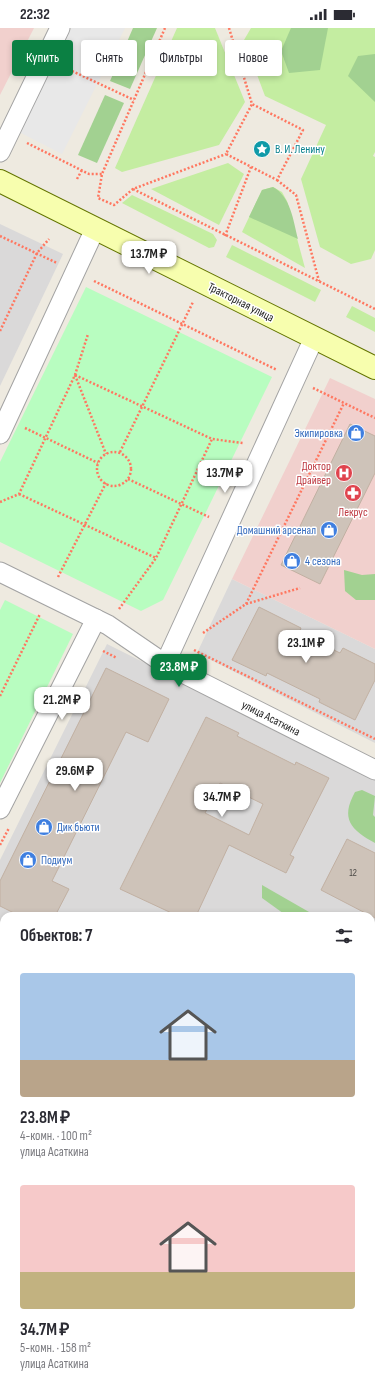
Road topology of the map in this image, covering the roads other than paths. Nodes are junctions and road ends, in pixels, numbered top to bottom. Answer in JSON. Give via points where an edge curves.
{"nodes":[{"id":1,"x":60,"y":28,"type":"edge"},
{"id":2,"x":0,"y":152,"type":"edge"},
{"id":3,"x":0,"y":181,"type":"edge"},
{"id":4,"x":95,"y":229,"type":"junction"},
{"id":5,"x":314,"y":338,"type":"junction"},
{"id":6,"x":375,"y":368,"type":"edge"},
{"id":7,"x":3,"y":427,"type":"edge"},
{"id":8,"x":1,"y":576,"type":"edge"},
{"id":9,"x":102,"y":622,"type":"junction"},
{"id":10,"x":165,"y":664,"type":"junction"},
{"id":11,"x":375,"y":770,"type":"edge"},
{"id":12,"x":0,"y":809,"type":"edge"}],
"edges":[{"from":1,"to":2,"type":"street"},
{"from":3,"to":4,"type":"main road","name":"Тракторная улица"},
{"from":4,"to":5,"type":"main road","name":"Тракторная улица"},
{"from":4,"to":7,"type":"street"},
{"from":5,"to":6,"type":"main road","name":"Тракторная улица"},
{"from":5,"to":10,"type":"street"},
{"from":8,"to":9,"type":"street","name":"улица Асаткина"},
{"from":9,"to":10,"type":"street","name":"улица Асаткина"},
{"from":9,"to":12,"type":"street"},
{"from":10,"to":11,"type":"street","name":"улица Асаткина"}]}
